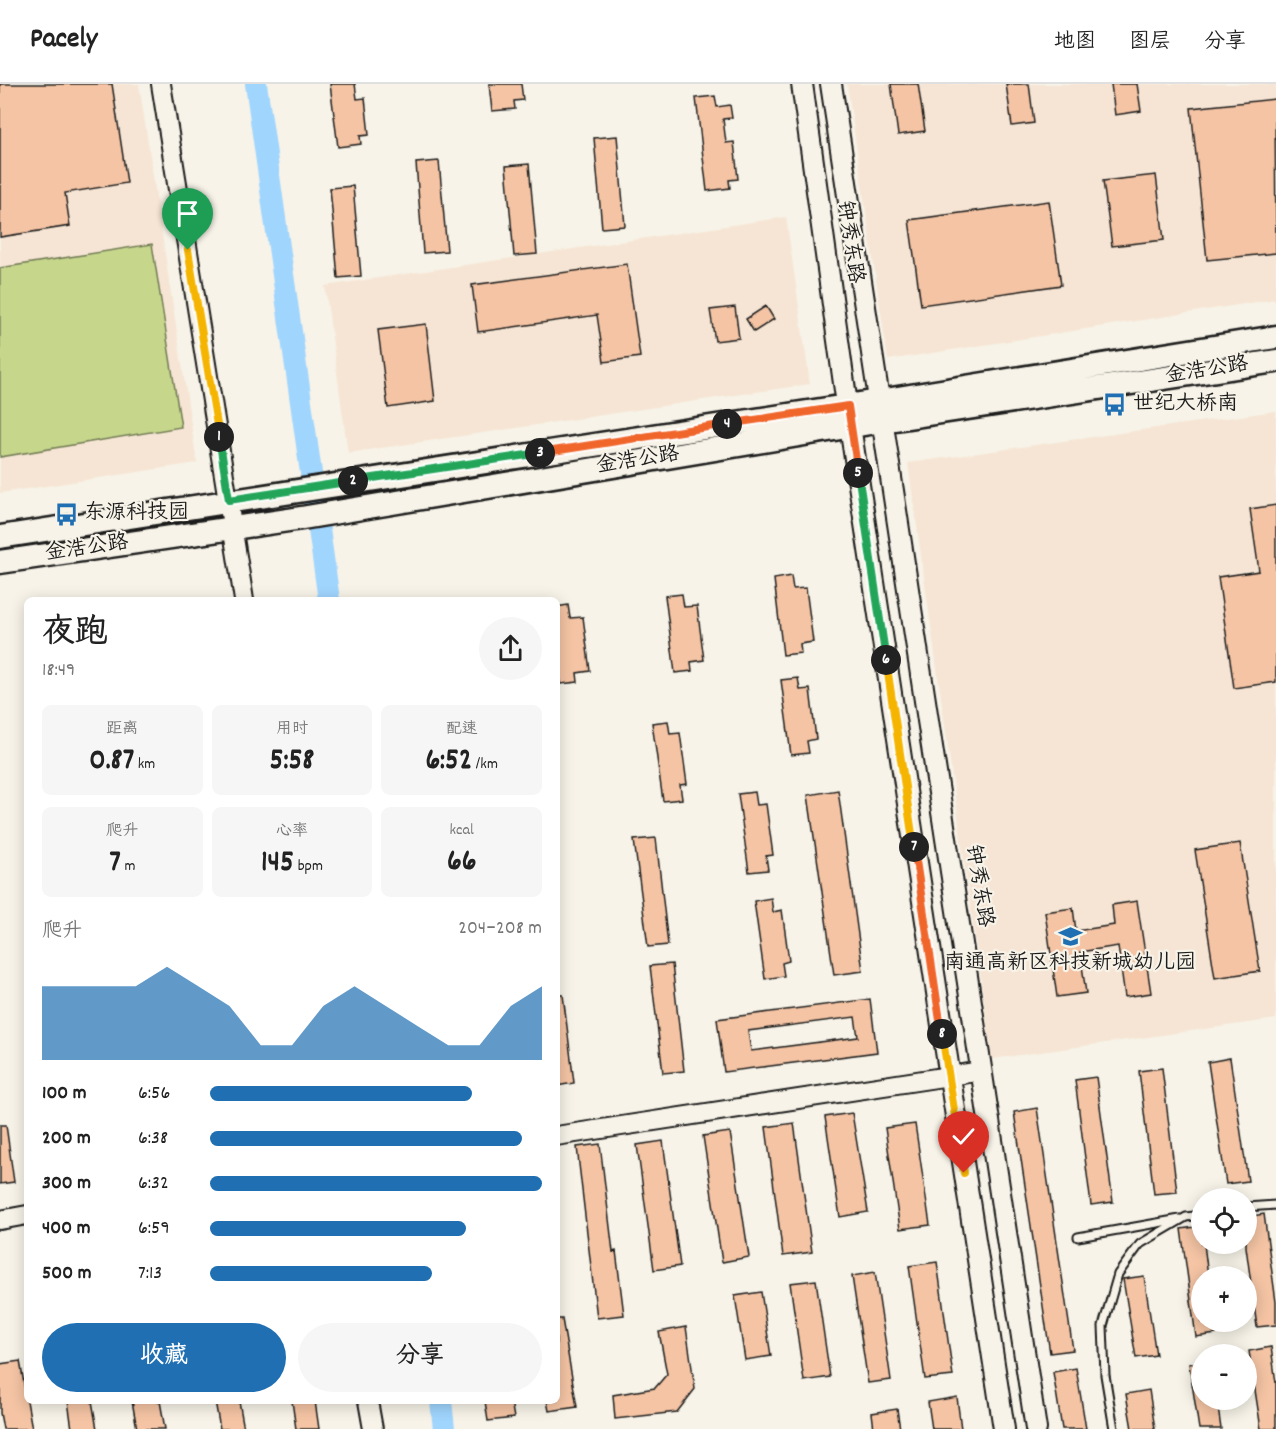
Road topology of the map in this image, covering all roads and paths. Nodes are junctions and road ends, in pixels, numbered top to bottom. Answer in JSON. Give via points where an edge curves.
{"nodes":[{"id":1,"x":161,"y":84,"type":"edge"},
{"id":2,"x":802,"y":84,"type":"edge"},
{"id":3,"x":831,"y":84,"type":"edge"},
{"id":4,"x":1276,"y":337,"type":"edge"},
{"id":5,"x":1276,"y":361,"type":"edge"},
{"id":6,"x":880,"y":411,"type":"junction"},
{"id":7,"x":849,"y":416,"type":"junction"},
{"id":8,"x":229,"y":500,"type":"junction"},
{"id":9,"x":233,"y":528,"type":"junction"},
{"id":10,"x":0,"y":537,"type":"edge"},
{"id":11,"x":0,"y":562,"type":"edge"},
{"id":12,"x":244,"y":597,"type":"edge"},
{"id":13,"x":982,"y":1071,"type":"junction"},
{"id":14,"x":949,"y":1076,"type":"junction"},
{"id":15,"x":560,"y":1135,"type":"edge"},
{"id":16,"x":1276,"y":1205,"type":"edge"},
{"id":17,"x":1257,"y":1206,"type":"edge"},
{"id":18,"x":24,"y":1216,"type":"edge"},
{"id":19,"x":1191,"y":1217,"type":"edge"},
{"id":20,"x":1186,"y":1218,"type":"junction"},
{"id":21,"x":0,"y":1220,"type":"edge"},
{"id":22,"x":1077,"y":1238,"type":"dead end"},
{"id":23,"x":368,"y":1404,"type":"edge"},
{"id":24,"x":372,"y":1429,"type":"edge"},
{"id":25,"x":1004,"y":1429,"type":"edge"},
{"id":26,"x":1036,"y":1429,"type":"edge"},
{"id":27,"x":1114,"y":1429,"type":"edge"}],
"edges":[{"from":1,"to":8,"type":"street"},
{"from":2,"to":7,"type":"main road","name":"钟秀东路"},
{"from":3,"to":6,"type":"main road","name":"钟秀东路"},
{"from":4,"to":6,"type":"main road"},
{"from":5,"to":6,"type":"main road","name":"金浩公路"},
{"from":6,"to":7,"type":"main road"},
{"from":6,"to":13,"type":"main road","name":"钟秀东路"},
{"from":7,"to":8,"type":"main road"},
{"from":7,"to":9,"type":"main road","name":"金浩公路","via":[[338,512]]},
{"from":7,"to":14,"type":"main road","name":"钟秀东路"},
{"from":8,"to":9,"type":"street"},
{"from":8,"to":10,"type":"main road"},
{"from":9,"to":11,"type":"main road","name":"金浩公路"},
{"from":9,"to":12,"type":"street"},
{"from":13,"to":14,"type":"street"},
{"from":13,"to":26,"type":"main road","name":"钟秀东路"},
{"from":14,"to":15,"type":"street"},
{"from":14,"to":25,"type":"main road","name":"钟秀东路"},
{"from":16,"to":17,"type":"lane"},
{"from":18,"to":21,"type":"street"},
{"from":19,"to":20,"type":"lane"},
{"from":20,"to":22,"type":"lane"},
{"from":20,"to":27,"type":"lane","via":[[1140,1244],[1118,1274],[1103,1326]]},
{"from":23,"to":24,"type":"street"}]}
